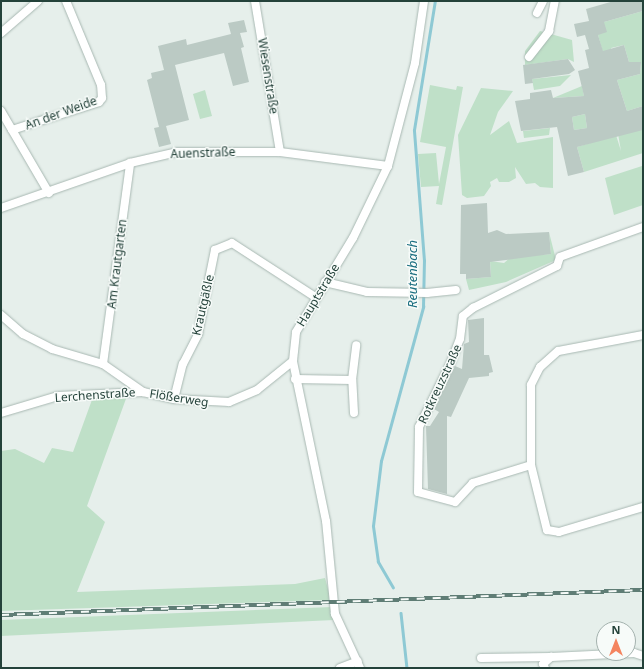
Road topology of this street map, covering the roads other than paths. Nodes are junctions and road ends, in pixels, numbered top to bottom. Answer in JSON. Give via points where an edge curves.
{"nodes":[{"id":1,"x":38,"y":1,"type":"edge"},
{"id":2,"x":66,"y":1,"type":"edge"},
{"id":3,"x":255,"y":1,"type":"edge"},
{"id":4,"x":424,"y":1,"type":"edge"},
{"id":5,"x":543,"y":1,"type":"edge"},
{"id":6,"x":555,"y":1,"type":"edge"},
{"id":7,"x":537,"y":13,"type":"dead end"},
{"id":8,"x":1,"y":34,"type":"edge"},
{"id":9,"x":529,"y":57,"type":"dead end"},
{"id":10,"x":1,"y":111,"type":"edge"},
{"id":11,"x":12,"y":130,"type":"junction"},
{"id":12,"x":280,"y":152,"type":"junction"},
{"id":13,"x":130,"y":163,"type":"junction"},
{"id":14,"x":388,"y":166,"type":"junction"},
{"id":15,"x":49,"y":193,"type":"junction"},
{"id":16,"x":1,"y":208,"type":"edge"},
{"id":17,"x":643,"y":227,"type":"edge"},
{"id":18,"x":325,"y":282,"type":"junction"},
{"id":19,"x":456,"y":290,"type":"dead end"},
{"id":20,"x":315,"y":297,"type":"junction"},
{"id":21,"x":1,"y":315,"type":"edge"},
{"id":22,"x":643,"y":335,"type":"edge"},
{"id":23,"x":356,"y":346,"type":"dead end"},
{"id":24,"x":294,"y":361,"type":"junction"},
{"id":25,"x":103,"y":364,"type":"junction"},
{"id":26,"x":295,"y":380,"type":"junction"},
{"id":27,"x":352,"y":380,"type":"junction"},
{"id":28,"x":143,"y":392,"type":"junction"},
{"id":29,"x":174,"y":399,"type":"junction"},
{"id":30,"x":1,"y":413,"type":"edge"},
{"id":31,"x":354,"y":413,"type":"dead end"},
{"id":32,"x":531,"y":465,"type":"junction"},
{"id":33,"x":643,"y":507,"type":"edge"},
{"id":34,"x":643,"y":656,"type":"edge"},
{"id":35,"x":551,"y":657,"type":"junction"},
{"id":36,"x":481,"y":658,"type":"dead end"},
{"id":37,"x":359,"y":665,"type":"edge"},
{"id":38,"x":340,"y":668,"type":"edge"},
{"id":39,"x":545,"y":668,"type":"edge"}],
"edges":[{"from":1,"to":8,"type":"street"},
{"from":2,"to":11,"type":"street","name":"An der Weide","via":[[99,78],[102,98],[99,102]]},
{"from":3,"to":12,"type":"street","name":"Wiesenstraße"},
{"from":4,"to":14,"type":"street","name":"Hauptstraße","via":[[415,63]]},
{"from":5,"to":7,"type":"street"},
{"from":6,"to":9,"type":"street","via":[[549,31]]},
{"from":10,"to":11,"type":"street"},
{"from":11,"to":15,"type":"street"},
{"from":12,"to":13,"type":"street","name":"Auenstraße","via":[[178,152]]},
{"from":12,"to":14,"type":"street","name":"Auenstraße"},
{"from":13,"to":15,"type":"street","name":"Auenstraße"},
{"from":13,"to":25,"type":"street","name":"Am Krautgarten"},
{"from":14,"to":18,"type":"street","name":"Hauptstraße","via":[[353,238]]},
{"from":15,"to":16,"type":"street","name":"Auenstraße"},
{"from":17,"to":32,"type":"street","name":"Rotkreuzstraße","via":[[560,257],[557,266],[473,308],[463,316],[453,356],[419,427],[418,492],[455,502],[474,483]]},
{"from":18,"to":19,"type":"street","via":[[367,292],[423,293]]},
{"from":18,"to":20,"type":"street","name":"Hauptstraße"},
{"from":20,"to":24,"type":"street","name":"Hauptstraße","via":[[296,332]]},
{"from":20,"to":29,"type":"street","name":"Krautgäßle","via":[[232,243],[214,250],[198,334],[183,364]]},
{"from":21,"to":25,"type":"street","name":"Flößerweg","via":[[23,334],[52,349]]},
{"from":22,"to":32,"type":"street","via":[[558,351],[540,367],[531,385]]},
{"from":23,"to":27,"type":"street"},
{"from":24,"to":26,"type":"street","name":"Hauptstraße"},
{"from":24,"to":29,"type":"street","name":"Flößerweg","via":[[257,390],[228,402]]},
{"from":25,"to":28,"type":"street","name":"Flößerweg"},
{"from":26,"to":27,"type":"street"},
{"from":26,"to":37,"type":"street","name":"Hauptstraße","via":[[326,521],[335,614]]},
{"from":27,"to":31,"type":"street"},
{"from":28,"to":29,"type":"street","name":"Flößerweg"},
{"from":28,"to":30,"type":"street","name":"Lerchenstraße","via":[[58,396]]},
{"from":32,"to":33,"type":"street","via":[[544,525],[552,532]]},
{"from":34,"to":35,"type":"street","via":[[634,653]]},
{"from":35,"to":36,"type":"street"},
{"from":35,"to":39,"type":"street","via":[[543,664]]},
{"from":37,"to":38,"type":"street"}]}
